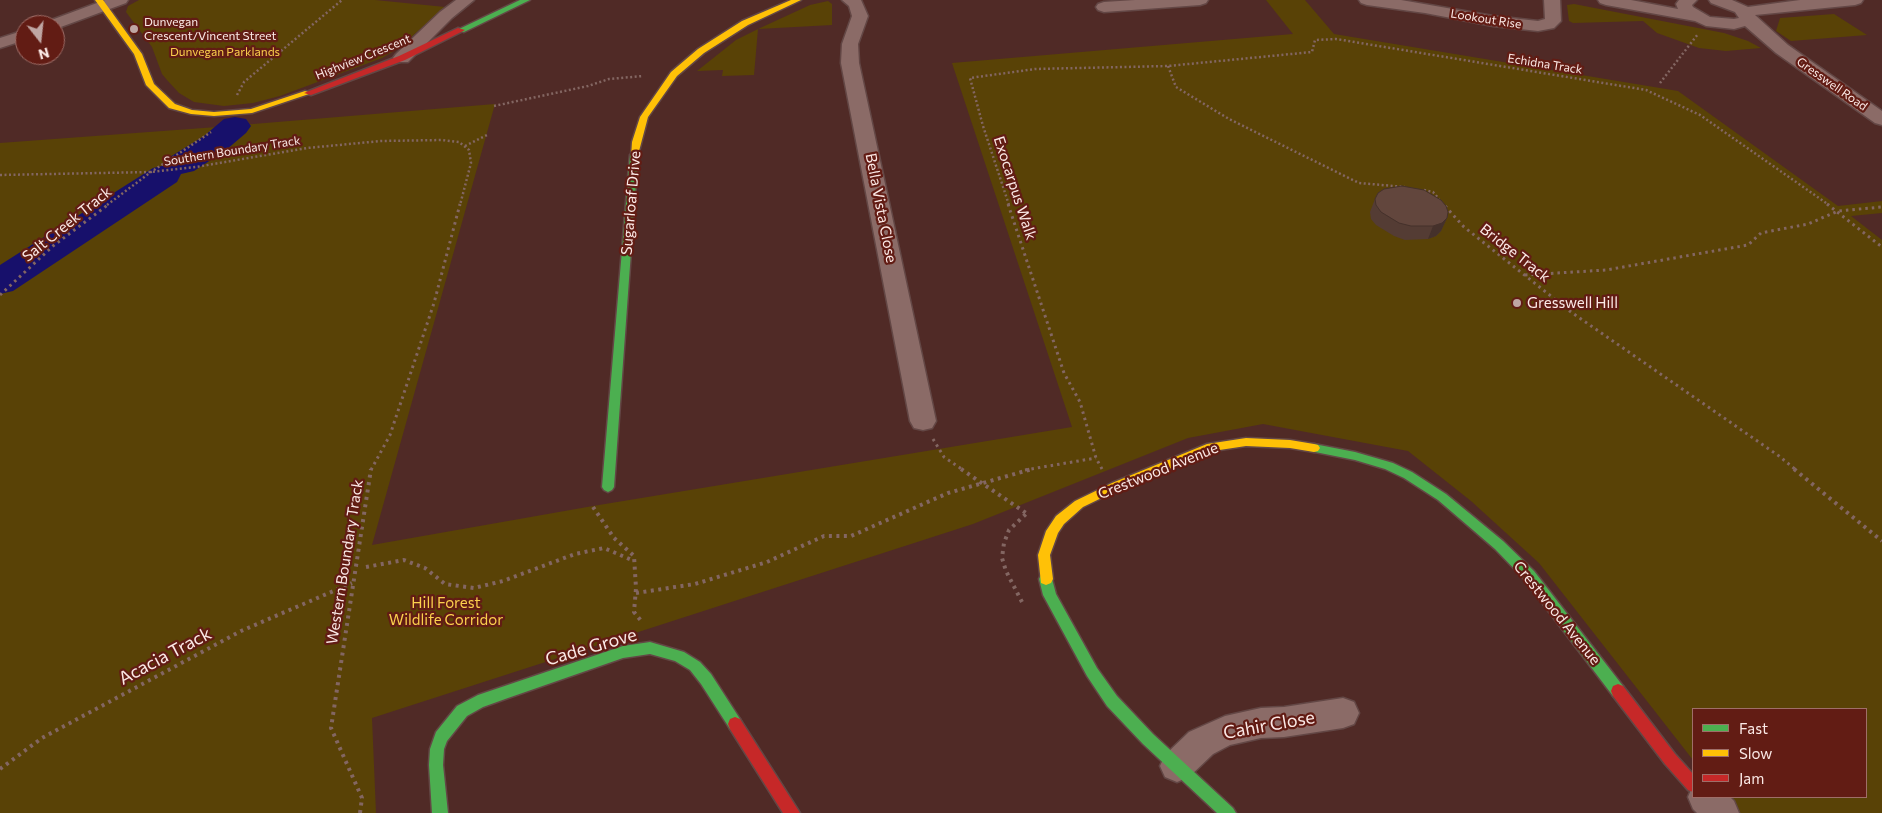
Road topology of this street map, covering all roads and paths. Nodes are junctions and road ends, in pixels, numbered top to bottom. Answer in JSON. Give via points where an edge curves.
{"nodes":[{"id":1,"x":120,"y":0,"type":"edge"},
{"id":2,"x":342,"y":0,"type":"edge"},
{"id":3,"x":526,"y":0,"type":"edge"},
{"id":4,"x":797,"y":0,"type":"edge"},
{"id":5,"x":850,"y":0,"type":"edge"},
{"id":6,"x":1200,"y":0,"type":"edge"},
{"id":7,"x":1367,"y":0,"type":"edge"},
{"id":8,"x":1552,"y":0,"type":"edge"},
{"id":9,"x":1606,"y":0,"type":"edge"},
{"id":10,"x":1855,"y":0,"type":"edge"},
{"id":11,"x":1686,"y":1,"type":"edge"},
{"id":12,"x":1723,"y":2,"type":"edge"},
{"id":13,"x":101,"y":3,"type":"edge"},
{"id":14,"x":463,"y":3,"type":"edge"},
{"id":15,"x":1624,"y":3,"type":"junction"},
{"id":16,"x":1797,"y":5,"type":"junction"},
{"id":17,"x":1104,"y":7,"type":"dead end"},
{"id":18,"x":1746,"y":16,"type":"junction"},
{"id":19,"x":65,"y":19,"type":"edge"},
{"id":20,"x":1701,"y":19,"type":"junction"},
{"id":21,"x":1726,"y":24,"type":"junction"},
{"id":22,"x":470,"y":27,"type":"junction"},
{"id":23,"x":430,"y":31,"type":"junction"},
{"id":24,"x":449,"y":36,"type":"junction"},
{"id":25,"x":15,"y":39,"type":"edge"},
{"id":26,"x":0,"y":44,"type":"edge"},
{"id":27,"x":1782,"y":49,"type":"junction"},
{"id":28,"x":402,"y":58,"type":"junction"},
{"id":29,"x":1168,"y":66,"type":"junction"},
{"id":30,"x":643,"y":76,"type":"dead end"},
{"id":31,"x":1660,"y":83,"type":"dead end"},
{"id":32,"x":494,"y":106,"type":"dead end"},
{"id":33,"x":226,"y":114,"type":"junction"},
{"id":34,"x":1882,"y":119,"type":"edge"},
{"id":35,"x":487,"y":135,"type":"dead end"},
{"id":36,"x":465,"y":146,"type":"junction"},
{"id":37,"x":150,"y":172,"type":"junction"},
{"id":38,"x":0,"y":175,"type":"edge"},
{"id":39,"x":1882,"y":207,"type":"edge"},
{"id":40,"x":1838,"y":212,"type":"junction"},
{"id":41,"x":1882,"y":248,"type":"edge"},
{"id":42,"x":1525,"y":275,"type":"junction"},
{"id":43,"x":0,"y":295,"type":"edge"},
{"id":44,"x":923,"y":420,"type":"joint"},
{"id":45,"x":1096,"y":458,"type":"junction"},
{"id":46,"x":982,"y":482,"type":"junction"},
{"id":47,"x":608,"y":486,"type":"joint"},
{"id":48,"x":1116,"y":486,"type":"junction"},
{"id":49,"x":1052,"y":531,"type":"junction"},
{"id":50,"x":1882,"y":541,"type":"edge"},
{"id":51,"x":634,"y":561,"type":"junction"},
{"id":52,"x":366,"y":567,"type":"dead end"},
{"id":53,"x":352,"y":583,"type":"junction"},
{"id":54,"x":636,"y":593,"type":"junction"},
{"id":55,"x":650,"y":648,"type":"junction"},
{"id":56,"x":1343,"y":713,"type":"dead end"},
{"id":57,"x":1177,"y":766,"type":"junction"},
{"id":58,"x":0,"y":769,"type":"edge"},
{"id":59,"x":1692,"y":783,"type":"edge"},
{"id":60,"x":1706,"y":798,"type":"edge"},
{"id":61,"x":360,"y":813,"type":"edge"},
{"id":62,"x":440,"y":813,"type":"edge"},
{"id":63,"x":792,"y":813,"type":"edge"},
{"id":64,"x":1228,"y":813,"type":"edge"},
{"id":65,"x":1722,"y":813,"type":"edge"}],
"edges":[{"from":1,"to":13,"type":"street"},
{"from":2,"to":33,"type":"path","name":"Salt Creek Track","via":[[244,82]]},
{"from":3,"to":22,"type":"street","name":"Highview Crescent"},
{"from":4,"to":47,"type":"street","name":"Sugarloaf Drive","via":[[745,23],[701,51],[674,74],[644,117],[634,158]]},
{"from":5,"to":44,"type":"street","name":"Bella Vista Close","via":[[856,4],[860,16],[850,44],[850,63]]},
{"from":6,"to":17,"type":"street"},
{"from":7,"to":8,"type":"street","name":"Lookout Rise","via":[[1538,26],[1553,22]]},
{"from":9,"to":15,"type":"street"},
{"from":10,"to":16,"type":"street"},
{"from":11,"to":15,"type":"street","via":[[1652,5]]},
{"from":11,"to":20,"type":"street","via":[[1686,10]]},
{"from":12,"to":16,"type":"street"},
{"from":12,"to":18,"type":"street","name":"Gresswell Road"},
{"from":13,"to":19,"type":"street"},
{"from":13,"to":33,"type":"street","name":"Highview Crescent","via":[[138,54],[150,85],[172,106],[202,114]]},
{"from":14,"to":22,"type":"street","via":[[455,13],[455,19]]},
{"from":14,"to":23,"type":"street"},
{"from":15,"to":20,"type":"street"},
{"from":16,"to":18,"type":"street"},
{"from":18,"to":21,"type":"street","via":[[1740,23]]},
{"from":18,"to":27,"type":"street","name":"Gresswell Road"},
{"from":20,"to":21,"type":"street"},
{"from":20,"to":31,"type":"path"},
{"from":21,"to":27,"type":"street","name":"Gresswell Road"},
{"from":22,"to":24,"type":"street","name":"Highview Crescent"},
{"from":23,"to":24,"type":"street"},
{"from":23,"to":28,"type":"street"},
{"from":24,"to":28,"type":"street","name":"Highview Crescent"},
{"from":25,"to":26,"type":"street"},
{"from":27,"to":34,"type":"street","name":"Gresswell Road"},
{"from":28,"to":33,"type":"street","name":"Highview Crescent","via":[[282,103]]},
{"from":29,"to":40,"type":"path","name":"Echidna Track","via":[[1312,52],[1315,40],[1336,39],[1646,90],[1700,115]]},
{"from":29,"to":42,"type":"path","name":"Bridge Track","via":[[1176,87],[1229,119],[1358,183],[1396,184],[1433,192],[1464,227]]},
{"from":29,"to":45,"type":"path","name":"Exocarpus Walk","via":[[1035,69],[970,78],[1064,373],[1080,402]]},
{"from":30,"to":32,"type":"path","via":[[609,79]]},
{"from":33,"to":37,"type":"path","name":"Salt Creek Track","via":[[217,127]]},
{"from":35,"to":36,"type":"path"},
{"from":36,"to":37,"type":"path","name":"Southern Boundary Track","via":[[442,140],[381,141],[307,148]]},
{"from":36,"to":53,"type":"path","name":"Western Boundary Track","via":[[471,164],[434,303],[390,436],[370,471]]},
{"from":37,"to":38,"type":"path","name":"Southern Boundary Track"},
{"from":37,"to":43,"type":"path","name":"Salt Creek Track","via":[[53,246]]},
{"from":39,"to":40,"type":"path"},
{"from":40,"to":41,"type":"path","name":"Echidna Track"},
{"from":40,"to":42,"type":"path","via":[[1808,224],[1761,233],[1748,244],[1606,270]]},
{"from":42,"to":50,"type":"path","name":"Bridge Track","via":[[1571,312],[1779,456]]},
{"from":44,"to":46,"type":"path","via":[[944,458]]},
{"from":45,"to":46,"type":"path","via":[[1024,470]]},
{"from":45,"to":48,"type":"path","name":"Exocarpus Walk"},
{"from":46,"to":49,"type":"path"},
{"from":46,"to":54,"type":"path","via":[[948,493],[851,536],[824,536],[767,562],[696,584]]},
{"from":47,"to":51,"type":"path","via":[[593,506],[614,538],[634,556]]},
{"from":48,"to":49,"type":"street","name":"Crestwood Avenue","via":[[1079,504]]},
{"from":48,"to":59,"type":"street","name":"Crestwood Avenue","via":[[1211,448],[1246,442],[1290,444],[1355,456],[1408,475],[1463,513],[1529,575],[1670,759]]},
{"from":49,"to":57,"type":"street","name":"Crestwood Avenue","via":[[1044,555],[1044,569],[1050,595],[1062,619],[1112,701]]},
{"from":51,"to":52,"type":"path","via":[[604,548],[575,554],[503,581],[474,588],[445,584],[425,568],[404,560]]},
{"from":51,"to":54,"type":"path"},
{"from":53,"to":58,"type":"path","name":"Acacia Track","via":[[241,631],[42,738]]},
{"from":53,"to":61,"type":"path","name":"Western Boundary Track","via":[[331,728],[362,798]]},
{"from":54,"to":55,"type":"path","via":[[634,612],[647,629]]},
{"from":55,"to":62,"type":"street","name":"Cade Grove","via":[[623,652],[508,691],[462,711],[441,737],[437,749]]},
{"from":55,"to":63,"type":"street","name":"Cade Grove","via":[[680,656],[700,673]]},
{"from":56,"to":57,"type":"street","name":"Cahir Close","via":[[1225,731],[1201,743]]},
{"from":57,"to":64,"type":"street","name":"Crestwood Avenue"},
{"from":60,"to":65,"type":"street"}]}
